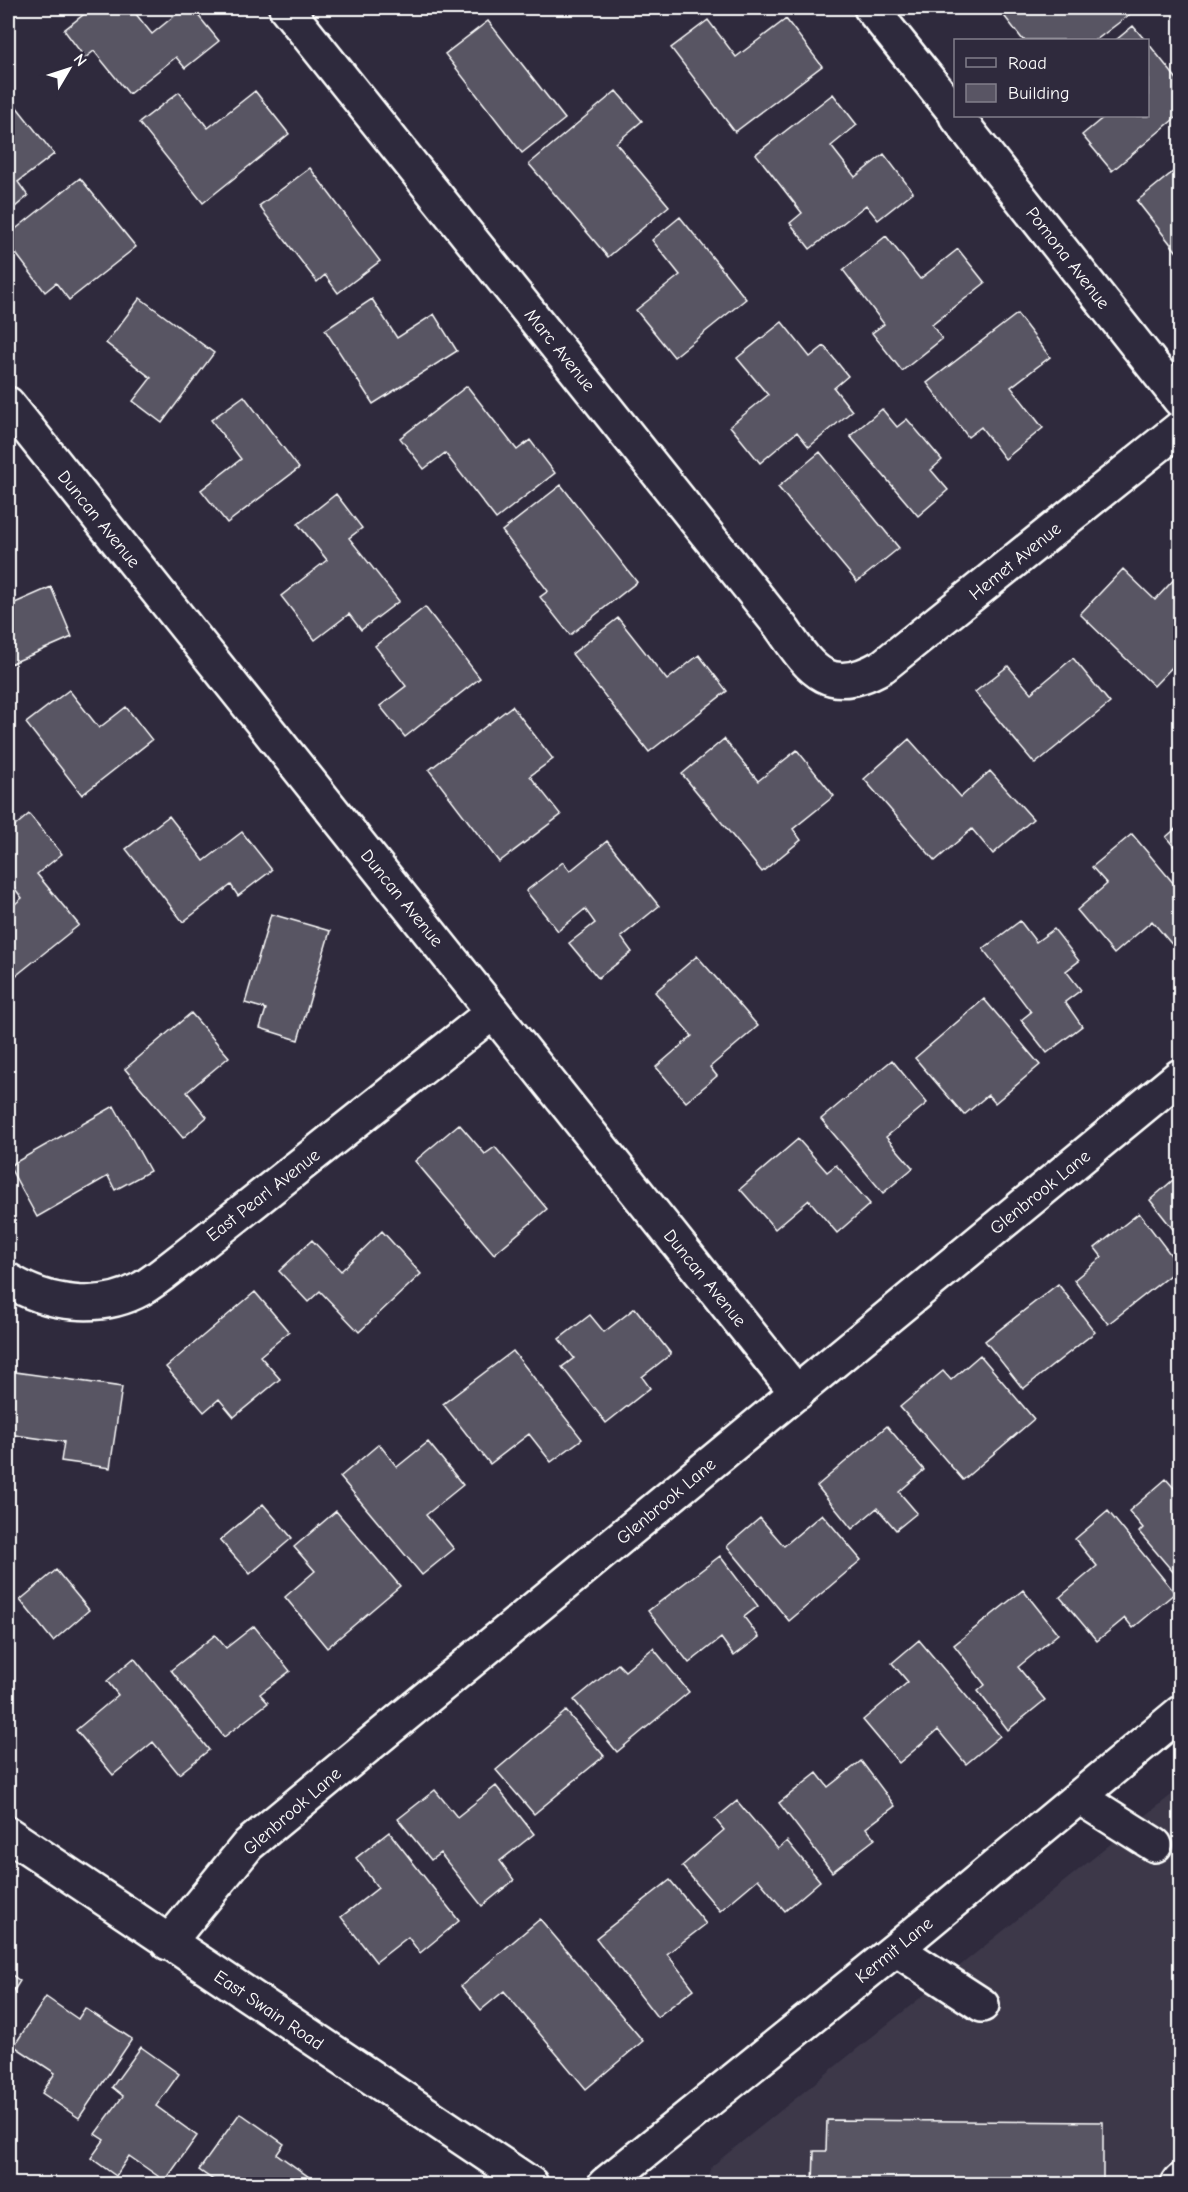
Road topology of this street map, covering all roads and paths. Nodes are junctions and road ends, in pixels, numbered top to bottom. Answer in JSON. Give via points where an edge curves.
{"nodes":[{"id":1,"x":286,"y":8,"type":"edge"},
{"id":2,"x":871,"y":8,"type":"edge"},
{"id":3,"x":954,"y":112,"type":"edge"},
{"id":4,"x":958,"y":117,"type":"edge"},
{"id":5,"x":1180,"y":400,"type":"edge"},
{"id":6,"x":8,"y":404,"type":"edge"},
{"id":7,"x":1180,"y":428,"type":"edge"},
{"id":8,"x":842,"y":680,"type":"joint"},
{"id":9,"x":493,"y":1012,"type":"junction"},
{"id":10,"x":1180,"y":1076,"type":"edge"},
{"id":11,"x":8,"y":1280,"type":"edge"},
{"id":12,"x":797,"y":1392,"type":"junction"},
{"id":13,"x":1180,"y":1713,"type":"edge"},
{"id":14,"x":1079,"y":1797,"type":"junction"},
{"id":15,"x":8,"y":1834,"type":"edge"},
{"id":16,"x":1155,"y":1845,"type":"dead end"},
{"id":17,"x":168,"y":1943,"type":"junction"},
{"id":18,"x":896,"y":1948,"type":"junction"},
{"id":19,"x":982,"y":2005,"type":"dead end"},
{"id":20,"x":531,"y":2184,"type":"edge"},
{"id":21,"x":605,"y":2184,"type":"edge"}],
"edges":[{"from":1,"to":8,"type":"street","name":"Marc Avenue","via":[[806,663],[827,679]]},
{"from":2,"to":3,"type":"street","name":"Pomona Avenue"},
{"from":4,"to":5,"type":"street","name":"Pomona Avenue"},
{"from":6,"to":9,"type":"street","name":"Duncan Avenue"},
{"from":7,"to":8,"type":"street","name":"Hemet Avenue","via":[[883,666],[866,676]]},
{"from":9,"to":11,"type":"street","name":"East Pearl Avenue","via":[[140,1289],[114,1299],[86,1303],[58,1301]]},
{"from":9,"to":12,"type":"street","name":"Duncan Avenue"},
{"from":10,"to":12,"type":"street","name":"Glenbrook Lane"},
{"from":12,"to":17,"type":"street","name":"Glenbrook Lane","via":[[248,1845]]},
{"from":13,"to":14,"type":"street","name":"Kermit Lane"},
{"from":14,"to":16,"type":"street"},
{"from":14,"to":18,"type":"street","name":"Kermit Lane"},
{"from":15,"to":17,"type":"street","name":"East Swain Road"},
{"from":17,"to":20,"type":"street","name":"East Swain Road"},
{"from":18,"to":19,"type":"street"},
{"from":18,"to":21,"type":"street","name":"Kermit Lane"}]}
